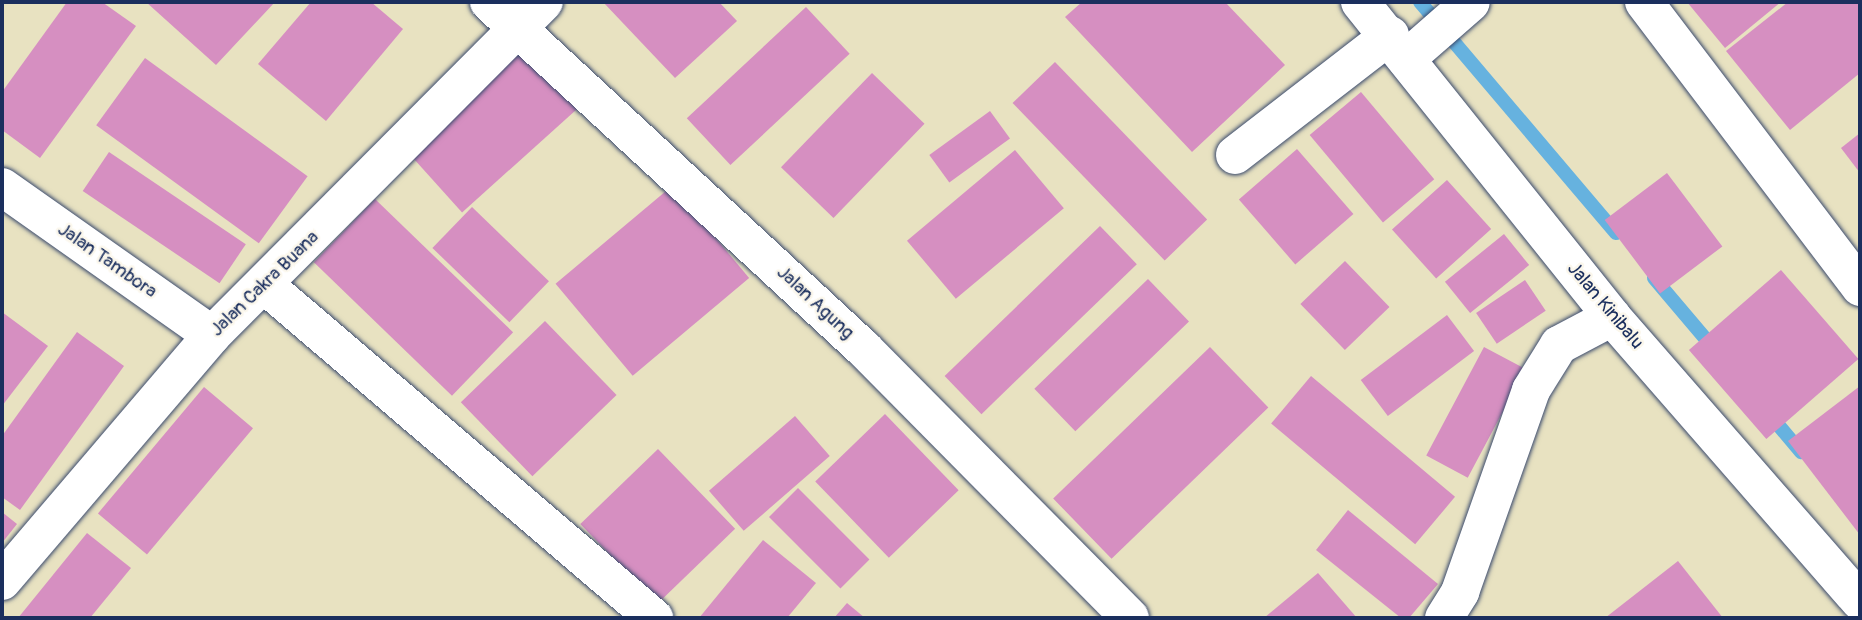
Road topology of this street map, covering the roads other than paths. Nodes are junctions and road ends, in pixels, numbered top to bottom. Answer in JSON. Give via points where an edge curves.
{"nodes":[{"id":1,"x":489,"y":2,"type":"edge"},
{"id":2,"x":1360,"y":2,"type":"edge"},
{"id":3,"x":1471,"y":2,"type":"edge"},
{"id":4,"x":1644,"y":2,"type":"edge"},
{"id":5,"x":532,"y":14,"type":"edge"},
{"id":6,"x":1398,"y":47,"type":"junction"},
{"id":7,"x":1235,"y":155,"type":"dead end"},
{"id":8,"x":2,"y":187,"type":"edge"},
{"id":9,"x":265,"y":286,"type":"junction"},
{"id":10,"x":1860,"y":287,"type":"edge"},
{"id":11,"x":1612,"y":317,"type":"junction"},
{"id":12,"x":212,"y":335,"type":"junction"},
{"id":13,"x":2,"y":581,"type":"edge"},
{"id":14,"x":1860,"y":601,"type":"edge"},
{"id":15,"x":654,"y":618,"type":"edge"},
{"id":16,"x":1130,"y":618,"type":"edge"},
{"id":17,"x":1444,"y":618,"type":"edge"}],
"edges":[{"from":1,"to":5,"type":"street","name":"Jalan Agung"},
{"from":2,"to":6,"type":"street","name":"Jalan Kinibalu"},
{"from":3,"to":6,"type":"street"},
{"from":4,"to":10,"type":"street"},
{"from":5,"to":9,"type":"street","name":"Jalan Cakra Buana"},
{"from":5,"to":16,"type":"street","name":"Jalan Agung"},
{"from":6,"to":7,"type":"street"},
{"from":6,"to":11,"type":"street","name":"Jalan Kinibalu"},
{"from":8,"to":12,"type":"street","name":"Jalan Tambora"},
{"from":9,"to":12,"type":"street","name":"Jalan Cakra Buana"},
{"from":9,"to":15,"type":"street"},
{"from":11,"to":14,"type":"street","name":"Jalan Kinibalu"},
{"from":11,"to":17,"type":"street","via":[[1559,345],[1531,390],[1460,592]]},
{"from":12,"to":13,"type":"street","name":"Jalan Cakra Buana"}]}
